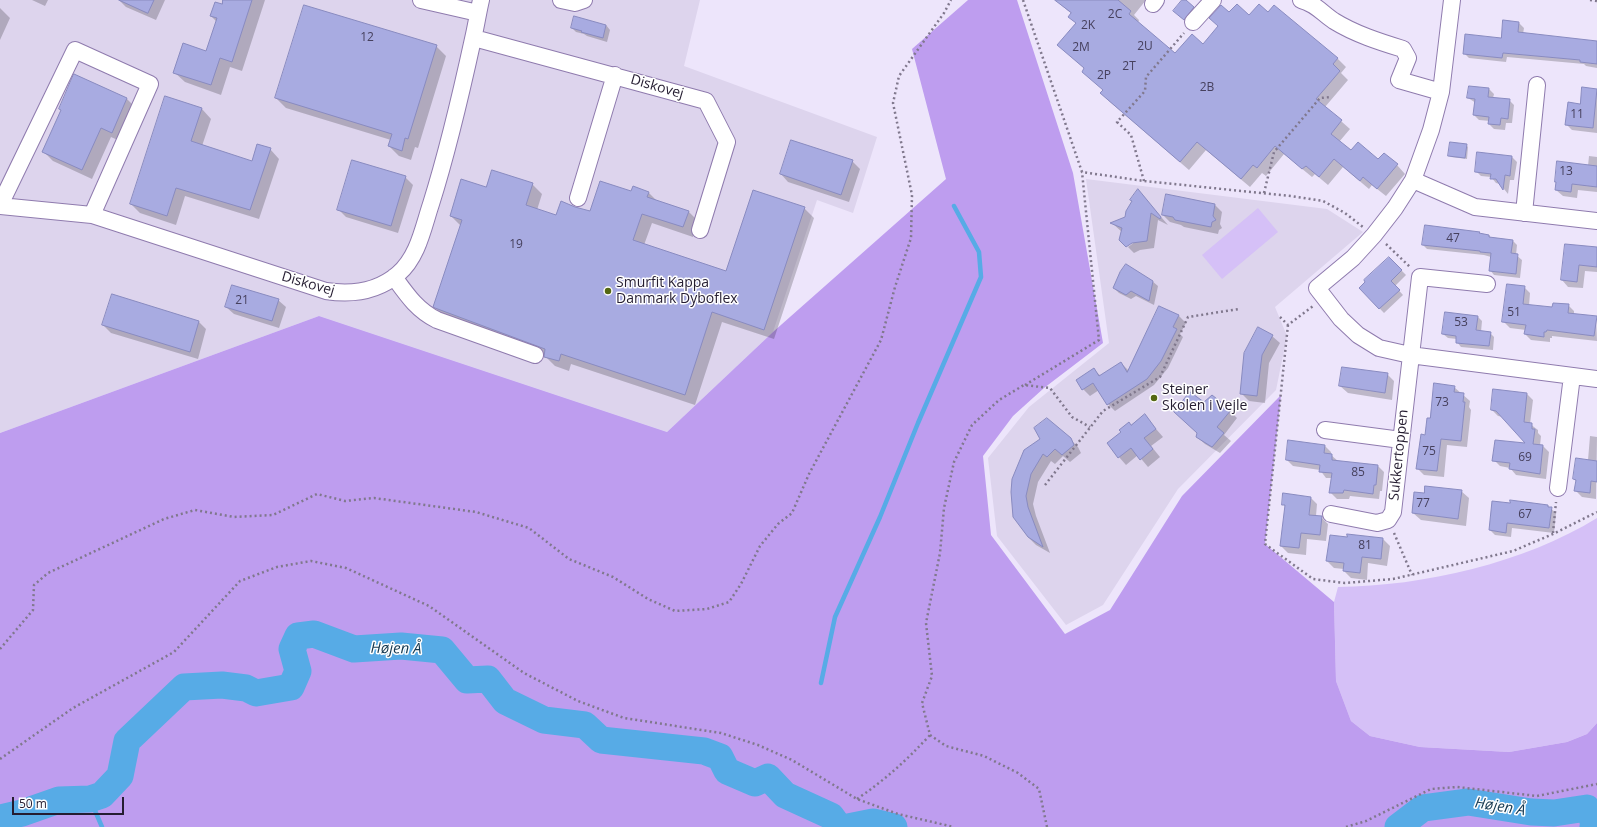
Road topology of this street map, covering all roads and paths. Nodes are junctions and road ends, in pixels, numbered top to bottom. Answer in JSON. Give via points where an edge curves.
{"nodes":[{"id":1,"x":421,"y":0,"type":"edge"},
{"id":2,"x":561,"y":0,"type":"edge"},
{"id":3,"x":584,"y":0,"type":"edge"},
{"id":4,"x":951,"y":0,"type":"edge"},
{"id":5,"x":1023,"y":0,"type":"edge"},
{"id":6,"x":1213,"y":0,"type":"edge"},
{"id":7,"x":1300,"y":0,"type":"edge"},
{"id":8,"x":1452,"y":0,"type":"edge"},
{"id":9,"x":1590,"y":0,"type":"edge"},
{"id":10,"x":1597,"y":1,"type":"edge"},
{"id":11,"x":479,"y":6,"type":"edge"},
{"id":12,"x":1193,"y":22,"type":"joint"},
{"id":13,"x":474,"y":38,"type":"junction"},
{"id":14,"x":615,"y":75,"type":"junction"},
{"id":15,"x":1537,"y":85,"type":"dead end"},
{"id":16,"x":1441,"y":92,"type":"junction"},
{"id":17,"x":1331,"y":97,"type":"dead end"},
{"id":18,"x":1082,"y":172,"type":"junction"},
{"id":19,"x":1412,"y":180,"type":"junction"},
{"id":20,"x":1144,"y":181,"type":"junction"},
{"id":21,"x":1264,"y":193,"type":"junction"},
{"id":22,"x":578,"y":198,"type":"dead end"},
{"id":23,"x":0,"y":205,"type":"edge"},
{"id":24,"x":1524,"y":214,"type":"junction"},
{"id":25,"x":92,"y":215,"type":"junction"},
{"id":26,"x":1597,"y":221,"type":"edge"},
{"id":27,"x":700,"y":230,"type":"dead end"},
{"id":28,"x":1374,"y":235,"type":"junction"},
{"id":29,"x":394,"y":277,"type":"junction"},
{"id":30,"x":1420,"y":277,"type":"junction"},
{"id":31,"x":1487,"y":284,"type":"dead end"},
{"id":32,"x":1324,"y":298,"type":"junction"},
{"id":33,"x":1240,"y":309,"type":"dead end"},
{"id":34,"x":1280,"y":317,"type":"dead end"},
{"id":35,"x":1288,"y":325,"type":"junction"},
{"id":36,"x":535,"y":355,"type":"dead end"},
{"id":37,"x":1410,"y":355,"type":"junction"},
{"id":38,"x":1572,"y":376,"type":"junction"},
{"id":39,"x":1597,"y":379,"type":"edge"},
{"id":40,"x":1024,"y":385,"type":"junction"},
{"id":41,"x":1090,"y":427,"type":"junction"},
{"id":42,"x":1325,"y":430,"type":"dead end"},
{"id":43,"x":1401,"y":440,"type":"junction"},
{"id":44,"x":1045,"y":485,"type":"dead end"},
{"id":45,"x":1558,"y":488,"type":"joint"},
{"id":46,"x":1597,"y":512,"type":"edge"},
{"id":47,"x":1331,"y":514,"type":"dead end"},
{"id":48,"x":1388,"y":520,"type":"junction"},
{"id":49,"x":1553,"y":534,"type":"junction"},
{"id":50,"x":1412,"y":575,"type":"junction"},
{"id":51,"x":0,"y":649,"type":"edge"},
{"id":52,"x":930,"y":735,"type":"junction"},
{"id":53,"x":0,"y":760,"type":"edge"},
{"id":54,"x":1597,"y":784,"type":"edge"},
{"id":55,"x":857,"y":799,"type":"junction"},
{"id":56,"x":954,"y":827,"type":"edge"},
{"id":57,"x":1047,"y":827,"type":"edge"},
{"id":58,"x":1346,"y":827,"type":"edge"}],
"edges":[{"from":1,"to":11,"type":"street","name":"Diskovej"},
{"from":2,"to":3,"type":"street","via":[[575,3]]},
{"from":4,"to":51,"type":"path","via":[[899,76],[893,103],[912,195],[911,238],[881,340],[809,474],[792,513],[778,524],[760,546],[729,602],[707,609],[675,611],[613,577],[569,558],[529,528],[476,512],[374,498],[345,501],[317,494],[273,515],[234,517],[195,510],[170,517],[55,570],[34,585],[33,610]]},
{"from":5,"to":18,"type":"path"},
{"from":6,"to":12,"type":"street"},
{"from":7,"to":16,"type":"street","via":[[1311,3],[1334,21],[1369,38],[1403,49],[1408,58],[1399,80]]},
{"from":8,"to":16,"type":"street"},
{"from":9,"to":10,"type":"path"},
{"from":11,"to":13,"type":"street","name":"Diskovej"},
{"from":12,"to":20,"type":"path","via":[[1146,77],[1144,91],[1117,122],[1131,136]]},
{"from":13,"to":14,"type":"street","name":"Diskovej"},
{"from":13,"to":29,"type":"street","name":"Diskovej","via":[[444,162],[418,246],[410,261]]},
{"from":14,"to":22,"type":"street"},
{"from":14,"to":27,"type":"street","name":"Diskovej","via":[[706,101],[727,142]]},
{"from":15,"to":24,"type":"street"},
{"from":16,"to":19,"type":"street","via":[[1431,130]]},
{"from":17,"to":21,"type":"path","via":[[1320,98],[1274,152]]},
{"from":18,"to":20,"type":"path"},
{"from":18,"to":40,"type":"path","via":[[1099,340]]},
{"from":19,"to":24,"type":"street","via":[[1474,207]]},
{"from":19,"to":28,"type":"street"},
{"from":20,"to":21,"type":"path"},
{"from":21,"to":28,"type":"path","via":[[1323,201],[1345,213]]},
{"from":23,"to":25,"type":"street","name":"Diskovej"},
{"from":23,"to":25,"type":"street","via":[[75,50],[150,84]]},
{"from":24,"to":26,"type":"street"},
{"from":25,"to":29,"type":"street","name":"Diskovej","via":[[326,291],[358,293]]},
{"from":28,"to":30,"type":"path"},
{"from":28,"to":32,"type":"street","via":[[1353,258],[1317,288]]},
{"from":29,"to":36,"type":"street","via":[[411,301],[425,314]]},
{"from":30,"to":31,"type":"street"},
{"from":30,"to":37,"type":"street","name":"Sukkertoppen"},
{"from":32,"to":35,"type":"path"},
{"from":32,"to":37,"type":"street","via":[[1341,320],[1358,336],[1379,348]]},
{"from":33,"to":41,"type":"path","via":[[1188,316],[1160,377],[1102,411]]},
{"from":34,"to":35,"type":"path"},
{"from":35,"to":50,"type":"path","via":[[1265,544],[1314,579],[1344,583]]},
{"from":37,"to":38,"type":"street"},
{"from":37,"to":43,"type":"street","name":"Sukkertoppen"},
{"from":38,"to":39,"type":"street"},
{"from":38,"to":45,"type":"street"},
{"from":40,"to":41,"type":"path","via":[[1050,388],[1072,417]]},
{"from":40,"to":52,"type":"path","via":[[999,400],[972,425],[954,462],[926,623],[932,676],[922,703]]},
{"from":41,"to":44,"type":"path"},
{"from":42,"to":43,"type":"street"},
{"from":43,"to":48,"type":"street","name":"Sukkertoppen","via":[[1393,512]]},
{"from":45,"to":49,"type":"path"},
{"from":46,"to":49,"type":"path"},
{"from":47,"to":48,"type":"street","name":"Sukkertoppen","via":[[1377,523]]},
{"from":48,"to":50,"type":"path"},
{"from":49,"to":50,"type":"path","via":[[1513,551]]},
{"from":52,"to":55,"type":"path","via":[[904,762]]},
{"from":52,"to":57,"type":"path","via":[[946,746],[984,756],[1018,773],[1039,789]]},
{"from":53,"to":55,"type":"path","via":[[72,708],[174,652],[240,581],[277,567],[311,562],[346,568],[429,606],[524,673],[578,701],[624,718],[721,733],[792,760]]},
{"from":54,"to":58,"type":"path","via":[[1537,796],[1457,787],[1431,789],[1366,821]]},
{"from":55,"to":56,"type":"path","via":[[898,814]]}]}
